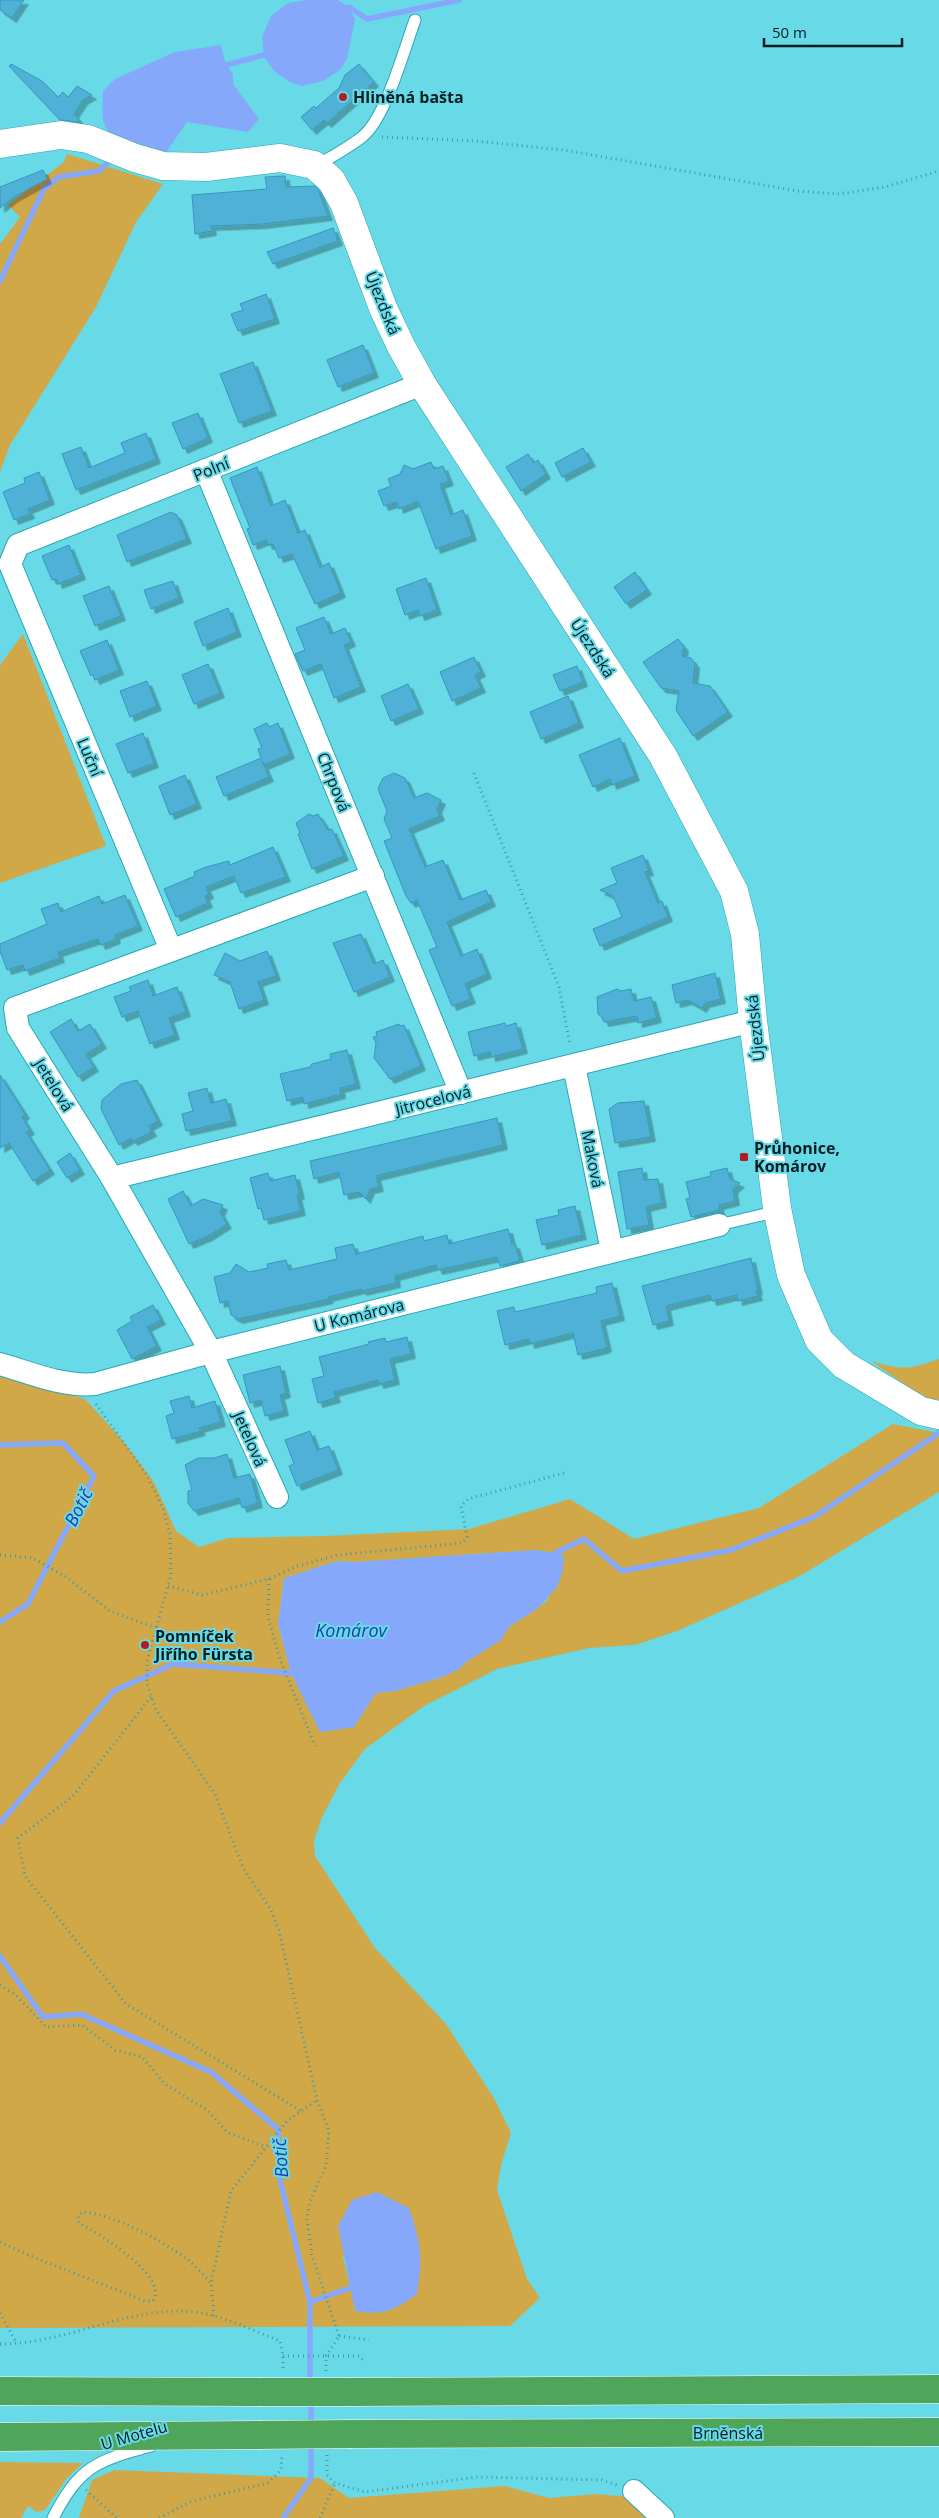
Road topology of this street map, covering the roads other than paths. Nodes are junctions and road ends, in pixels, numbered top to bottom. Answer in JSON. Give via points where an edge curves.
{"nodes":[{"id":1,"x":415,"y":20,"type":"dead end"},
{"id":2,"x":0,"y":144,"type":"edge"},
{"id":3,"x":316,"y":166,"type":"junction"},
{"id":4,"x":422,"y":384,"type":"junction"},
{"id":5,"x":206,"y":470,"type":"junction"},
{"id":6,"x":10,"y":564,"type":"joint"},
{"id":7,"x":373,"y":876,"type":"junction"},
{"id":8,"x":171,"y":950,"type":"junction"},
{"id":9,"x":754,"y":1021,"type":"junction"},
{"id":10,"x":574,"y":1066,"type":"junction"},
{"id":11,"x":461,"y":1093,"type":"junction"},
{"id":12,"x":112,"y":1178,"type":"junction"},
{"id":13,"x":778,"y":1211,"type":"junction"},
{"id":14,"x":719,"y":1225,"type":"joint"},
{"id":15,"x":612,"y":1251,"type":"junction"},
{"id":16,"x":211,"y":1352,"type":"junction"},
{"id":17,"x":0,"y":1364,"type":"edge"},
{"id":18,"x":939,"y":1415,"type":"edge"},
{"id":19,"x":277,"y":1497,"type":"dead end"},
{"id":20,"x":939,"y":2389,"type":"edge"},
{"id":21,"x":0,"y":2391,"type":"edge"},
{"id":22,"x":939,"y":2432,"type":"edge"},
{"id":23,"x":0,"y":2436,"type":"edge"},
{"id":24,"x":192,"y":2436,"type":"junction"},
{"id":25,"x":634,"y":2491,"type":"road end"},
{"id":26,"x":53,"y":2518,"type":"edge"},
{"id":27,"x":663,"y":2518,"type":"edge"}],
"edges":[{"from":1,"to":3,"type":"lane","via":[[388,94],[364,136]]},
{"from":2,"to":3,"type":"street","via":[[61,135],[88,139],[163,166],[206,167],[280,158]]},
{"from":3,"to":4,"type":"street","name":"Újezdská","via":[[331,180],[344,203],[383,308]]},
{"from":4,"to":5,"type":"street","name":"Polní"},
{"from":4,"to":9,"type":"street","name":"Újezdská","via":[[663,756],[734,891],[746,934]]},
{"from":5,"to":6,"type":"street","name":"Polní","via":[[18,545]]},
{"from":5,"to":7,"type":"street","name":"Chrpová"},
{"from":6,"to":8,"type":"street","name":"Luční"},
{"from":7,"to":8,"type":"street","name":"Jetelová"},
{"from":7,"to":11,"type":"street","name":"Chrpová"},
{"from":8,"to":12,"type":"street","name":"Jetelová","via":[[15,1008],[18,1028]]},
{"from":9,"to":10,"type":"street","name":"Jitrocelová"},
{"from":9,"to":13,"type":"street","name":"Újezdská"},
{"from":10,"to":11,"type":"street","name":"Jitrocelová"},
{"from":10,"to":15,"type":"street","name":"Maková"},
{"from":11,"to":12,"type":"street","name":"Jitrocelová"},
{"from":12,"to":16,"type":"street","name":"Jetelová"},
{"from":13,"to":14,"type":"lane"},
{"from":13,"to":18,"type":"street","name":"Újezdská","via":[[791,1275],[819,1340],[844,1365],[922,1411]]},
{"from":14,"to":15,"type":"street","name":"U Komárova"},
{"from":15,"to":16,"type":"street","name":"U Komárova"},
{"from":16,"to":17,"type":"street","name":"U Komárova","via":[[96,1384],[82,1385]]},
{"from":16,"to":19,"type":"street","name":"Jetelová"},
{"from":20,"to":21,"type":"highway","bridge":true},
{"from":22,"to":24,"type":"highway","name":"Brněnská","bridge":true},
{"from":23,"to":24,"type":"highway","name":"Brněnská"},
{"from":24,"to":26,"type":"lane","name":"U Motelu","via":[[101,2461],[76,2481]]},
{"from":25,"to":27,"type":"street"}]}
